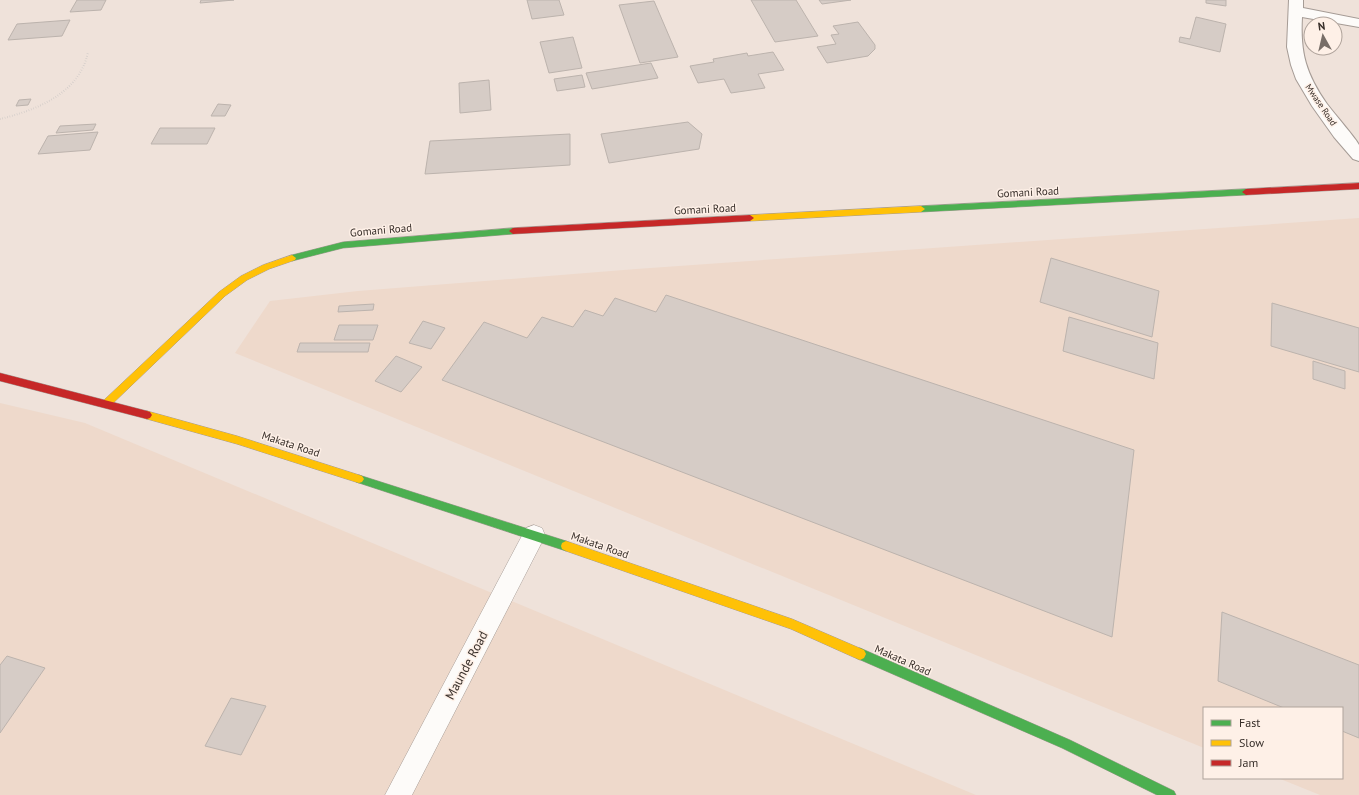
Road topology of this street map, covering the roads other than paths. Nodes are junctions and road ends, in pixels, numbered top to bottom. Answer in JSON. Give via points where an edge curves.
{"nodes":[{"id":1,"x":1296,"y":6,"type":"edge"},
{"id":2,"x":1359,"y":23,"type":"edge"},
{"id":3,"x":1359,"y":155,"type":"edge"},
{"id":4,"x":1359,"y":186,"type":"edge"},
{"id":5,"x":0,"y":377,"type":"edge"},
{"id":6,"x":106,"y":404,"type":"junction"},
{"id":7,"x":534,"y":535,"type":"junction"},
{"id":8,"x":398,"y":795,"type":"edge"},
{"id":9,"x":1170,"y":795,"type":"edge"}],
"edges":[{"from":1,"to":2,"type":"street"},
{"from":1,"to":3,"type":"street","name":"Mwase Road","via":[[1294,52],[1307,87]]},
{"from":4,"to":6,"type":"street","name":"Gomani Road","via":[[510,231],[343,245],[304,254],[244,278],[222,294]]},
{"from":5,"to":6,"type":"street","name":"Makata Road"},
{"from":6,"to":7,"type":"street","name":"Makata Road","via":[[237,440]]},
{"from":7,"to":8,"type":"lane","name":"Maunde Road"},
{"from":7,"to":9,"type":"street","name":"Makata Road","via":[[792,624],[1066,744]]}]}
